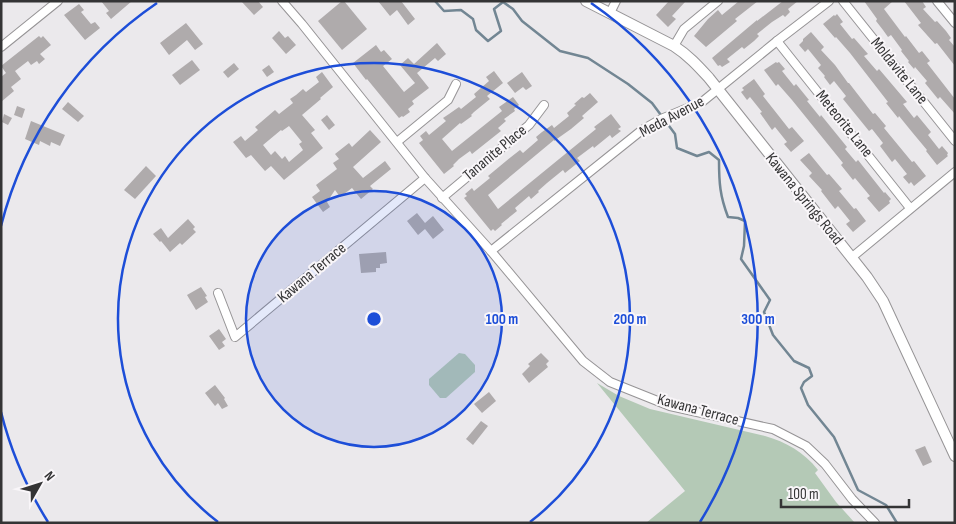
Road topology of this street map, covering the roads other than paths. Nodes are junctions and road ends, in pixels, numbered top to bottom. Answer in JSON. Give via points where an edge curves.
{"nodes":[{"id":1,"x":58,"y":1,"type":"edge"},
{"id":2,"x":282,"y":1,"type":"edge"},
{"id":3,"x":586,"y":1,"type":"edge"},
{"id":4,"x":616,"y":1,"type":"edge"},
{"id":5,"x":718,"y":1,"type":"edge"},
{"id":6,"x":829,"y":1,"type":"edge"},
{"id":7,"x":843,"y":1,"type":"edge"},
{"id":8,"x":937,"y":1,"type":"edge"},
{"id":9,"x":610,"y":13,"type":"junction"},
{"id":10,"x":955,"y":23,"type":"edge"},
{"id":11,"x":777,"y":41,"type":"junction"},
{"id":12,"x":1,"y":46,"type":"edge"},
{"id":13,"x":674,"y":46,"type":"junction"},
{"id":14,"x":456,"y":84,"type":"dead end"},
{"id":15,"x":718,"y":90,"type":"junction"},
{"id":16,"x":544,"y":105,"type":"dead end"},
{"id":17,"x":397,"y":142,"type":"junction"},
{"id":18,"x":955,"y":142,"type":"edge"},
{"id":19,"x":955,"y":172,"type":"edge"},
{"id":20,"x":425,"y":178,"type":"junction"},
{"id":21,"x":442,"y":198,"type":"junction"},
{"id":22,"x":910,"y":208,"type":"junction"},
{"id":23,"x":492,"y":251,"type":"junction"},
{"id":24,"x":851,"y":258,"type":"junction"},
{"id":25,"x":218,"y":293,"type":"dead end"},
{"id":26,"x":955,"y":456,"type":"edge"},
{"id":27,"x":876,"y":523,"type":"edge"}],
"edges":[{"from":1,"to":12,"type":"street"},
{"from":2,"to":17,"type":"street","name":"Kawana Terrace"},
{"from":3,"to":9,"type":"street","name":"Kawana Springs Road"},
{"from":4,"to":9,"type":"street"},
{"from":5,"to":13,"type":"street","via":[[684,29]]},
{"from":6,"to":11,"type":"street","name":"Meda Avenue"},
{"from":7,"to":18,"type":"street","name":"Moldavite Lane"},
{"from":8,"to":10,"type":"street"},
{"from":9,"to":13,"type":"street","name":"Kawana Springs Road"},
{"from":11,"to":15,"type":"street","name":"Meda Avenue"},
{"from":11,"to":22,"type":"street","name":"Meteorite Lane"},
{"from":13,"to":15,"type":"street","name":"Kawana Springs Road","via":[[696,63]]},
{"from":14,"to":17,"type":"street","via":[[448,100]]},
{"from":15,"to":23,"type":"street","name":"Meda Avenue","via":[[702,102],[650,125]]},
{"from":15,"to":24,"type":"street","name":"Kawana Springs Road"},
{"from":16,"to":21,"type":"street","name":"Tananite Place","via":[[529,124]]},
{"from":17,"to":20,"type":"street","name":"Kawana Terrace"},
{"from":19,"to":22,"type":"street"},
{"from":20,"to":21,"type":"street","name":"Kawana Terrace"},
{"from":20,"to":25,"type":"street","name":"Kawana Terrace","via":[[235,337]]},
{"from":21,"to":23,"type":"street","name":"Kawana Terrace"},
{"from":22,"to":24,"type":"street"},
{"from":23,"to":27,"type":"street","name":"Kawana Terrace","via":[[583,362],[610,382],[670,406],[773,429],[806,446]]},
{"from":24,"to":26,"type":"street","name":"Kawana Springs Road","via":[[883,301]]}]}
